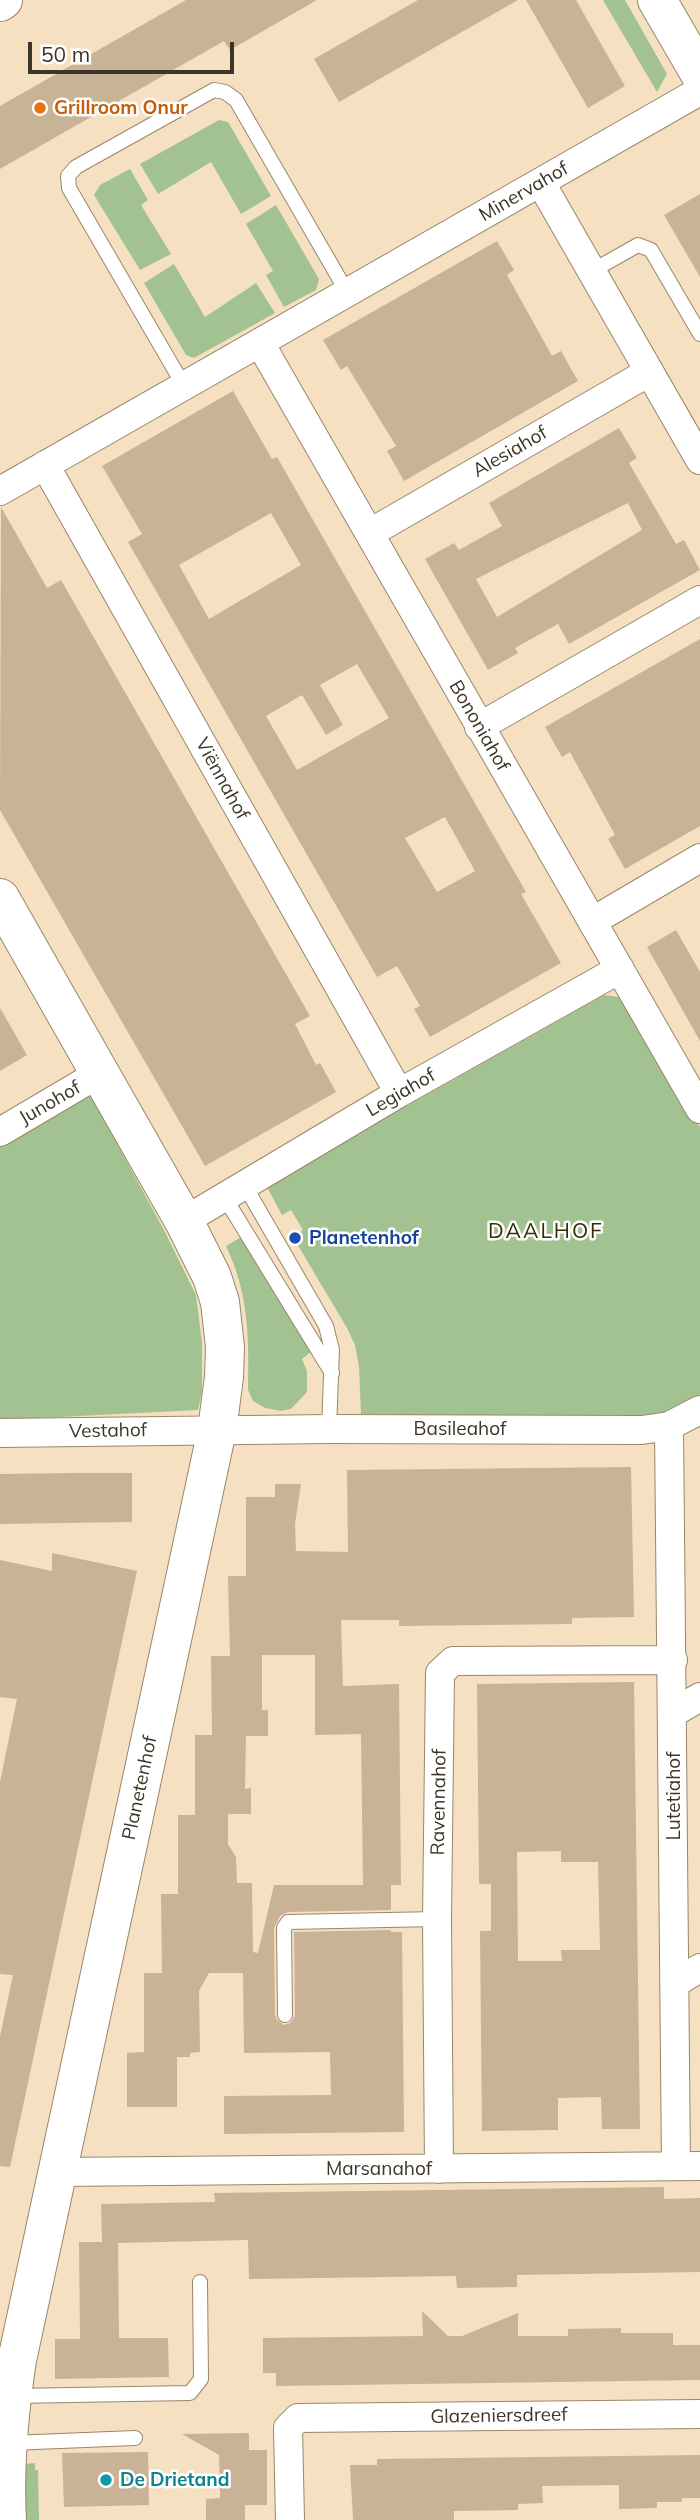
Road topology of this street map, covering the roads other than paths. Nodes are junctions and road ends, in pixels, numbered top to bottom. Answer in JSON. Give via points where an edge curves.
{"nodes":[{"id":1,"x":657,"y":0,"type":"edge"},
{"id":2,"x":694,"y":52,"type":"edge"},
{"id":3,"x":700,"y":91,"type":"edge"},
{"id":4,"x":541,"y":183,"type":"junction"},
{"id":5,"x":592,"y":271,"type":"junction"},
{"id":6,"x":347,"y":292,"type":"junction"},
{"id":7,"x":700,"y":334,"type":"edge"},
{"id":8,"x":260,"y":343,"type":"junction"},
{"id":9,"x":649,"y":372,"type":"junction"},
{"id":10,"x":184,"y":387,"type":"junction"},
{"id":11,"x":700,"y":460,"type":"edge"},
{"id":12,"x":45,"y":465,"type":"junction"},
{"id":13,"x":0,"y":491,"type":"edge"},
{"id":14,"x":370,"y":533,"type":"junction"},
{"id":15,"x":700,"y":600,"type":"edge"},
{"id":16,"x":479,"y":727,"type":"junction"},
{"id":17,"x":700,"y":859,"type":"edge"},
{"id":18,"x":0,"y":898,"type":"edge"},
{"id":19,"x":593,"y":921,"type":"junction"},
{"id":20,"x":620,"y":969,"type":"junction"},
{"id":21,"x":100,"y":1073,"type":"junction"},
{"id":22,"x":399,"y":1093,"type":"junction"},
{"id":23,"x":700,"y":1108,"type":"edge"},
{"id":24,"x":0,"y":1132,"type":"edge"},
{"id":25,"x":235,"y":1192,"type":"junction"},
{"id":26,"x":184,"y":1221,"type":"junction"},
{"id":27,"x":332,"y":1374,"type":"junction"},
{"id":28,"x":700,"y":1410,"type":"edge"},
{"id":29,"x":669,"y":1426,"type":"junction"},
{"id":30,"x":329,"y":1429,"type":"junction"},
{"id":31,"x":216,"y":1430,"type":"junction"},
{"id":32,"x":0,"y":1433,"type":"edge"},
{"id":33,"x":673,"y":1660,"type":"junction"},
{"id":34,"x":700,"y":1697,"type":"edge"},
{"id":35,"x":673,"y":1713,"type":"junction"},
{"id":36,"x":438,"y":1919,"type":"junction"},
{"id":37,"x":700,"y":1968,"type":"edge"},
{"id":38,"x":674,"y":1983,"type":"junction"},
{"id":39,"x":285,"y":2015,"type":"dead end"},
{"id":40,"x":688,"y":2166,"type":"edge"},
{"id":41,"x":439,"y":2169,"type":"junction"},
{"id":42,"x":57,"y":2172,"type":"junction"},
{"id":43,"x":200,"y":2282,"type":"dead end"},
{"id":44,"x":12,"y":2396,"type":"junction"},
{"id":45,"x":700,"y":2414,"type":"edge"},
{"id":46,"x":135,"y":2438,"type":"dead end"},
{"id":47,"x":5,"y":2454,"type":"edge"},
{"id":48,"x":7,"y":2520,"type":"edge"},
{"id":49,"x":290,"y":2520,"type":"edge"}],
"edges":[{"from":1,"to":2,"type":"street"},
{"from":3,"to":4,"type":"street","name":"Minervahof"},
{"from":4,"to":5,"type":"street"},
{"from":4,"to":6,"type":"street","name":"Minervahof"},
{"from":5,"to":7,"type":"lane","via":[[638,245],[651,250]]},
{"from":5,"to":9,"type":"street"},
{"from":6,"to":8,"type":"street","name":"Minervahof"},
{"from":6,"to":10,"type":"lane","via":[[236,100],[225,92],[214,90],[76,167],[68,176],[69,188]]},
{"from":8,"to":10,"type":"street","name":"Minervahof"},
{"from":8,"to":14,"type":"street","name":"Bononiahof"},
{"from":9,"to":11,"type":"street"},
{"from":9,"to":14,"type":"street","name":"Alesiahof"},
{"from":10,"to":12,"type":"street","name":"Minervahof"},
{"from":12,"to":13,"type":"street","name":"Minervahof"},
{"from":12,"to":22,"type":"street","name":"Viënnahof"},
{"from":14,"to":16,"type":"street","name":"Bononiahof"},
{"from":15,"to":16,"type":"street"},
{"from":16,"to":19,"type":"street","name":"Bononiahof"},
{"from":17,"to":19,"type":"street"},
{"from":18,"to":21,"type":"street","name":"Planetenhof"},
{"from":19,"to":20,"type":"street","name":"Bononiahof"},
{"from":20,"to":22,"type":"street","name":"Legiahof"},
{"from":20,"to":23,"type":"street","name":"Bononiahof"},
{"from":21,"to":24,"type":"street","name":"Junohof"},
{"from":21,"to":26,"type":"street","name":"Planetenhof"},
{"from":22,"to":25,"type":"street","name":"Legiahof"},
{"from":25,"to":26,"type":"street","name":"Legiahof"},
{"from":25,"to":27,"type":"lane"},
{"from":25,"to":27,"type":"lane","via":[[326,1326]]},
{"from":26,"to":31,"type":"street","name":"Planetenhof","via":[[220,1302],[225,1361]]},
{"from":27,"to":30,"type":"lane"},
{"from":28,"to":29,"type":"street","name":"Basileahof"},
{"from":29,"to":30,"type":"street","name":"Basileahof","via":[[642,1430]]},
{"from":29,"to":33,"type":"street","name":"Lutetiahof"},
{"from":30,"to":31,"type":"street","name":"Basileahof"},
{"from":31,"to":32,"type":"street","name":"Vestahof"},
{"from":31,"to":42,"type":"street","name":"Planetenhof"},
{"from":33,"to":35,"type":"street","name":"Lutetiahof"},
{"from":33,"to":36,"type":"street","name":"Ravennahof","via":[[453,1661],[440,1673]]},
{"from":34,"to":35,"type":"street"},
{"from":35,"to":38,"type":"street","name":"Lutetiahof"},
{"from":36,"to":39,"type":"lane","via":[[288,1922],[284,1928]]},
{"from":36,"to":41,"type":"street","name":"Ravennahof"},
{"from":37,"to":38,"type":"street"},
{"from":38,"to":40,"type":"street","name":"Lutetiahof"},
{"from":40,"to":41,"type":"street","name":"Marsanahof"},
{"from":41,"to":42,"type":"street","name":"Marsanahof"},
{"from":42,"to":44,"type":"street","name":"Planetenhof"},
{"from":43,"to":44,"type":"lane","via":[[201,2379],[190,2393]]},
{"from":44,"to":47,"type":"street","name":"Planetenhof"},
{"from":45,"to":49,"type":"street","name":"Glazeniersdreef","via":[[298,2418],[288,2428]]},
{"from":46,"to":47,"type":"lane"},
{"from":47,"to":48,"type":"street","name":"Planetenhof"}]}
